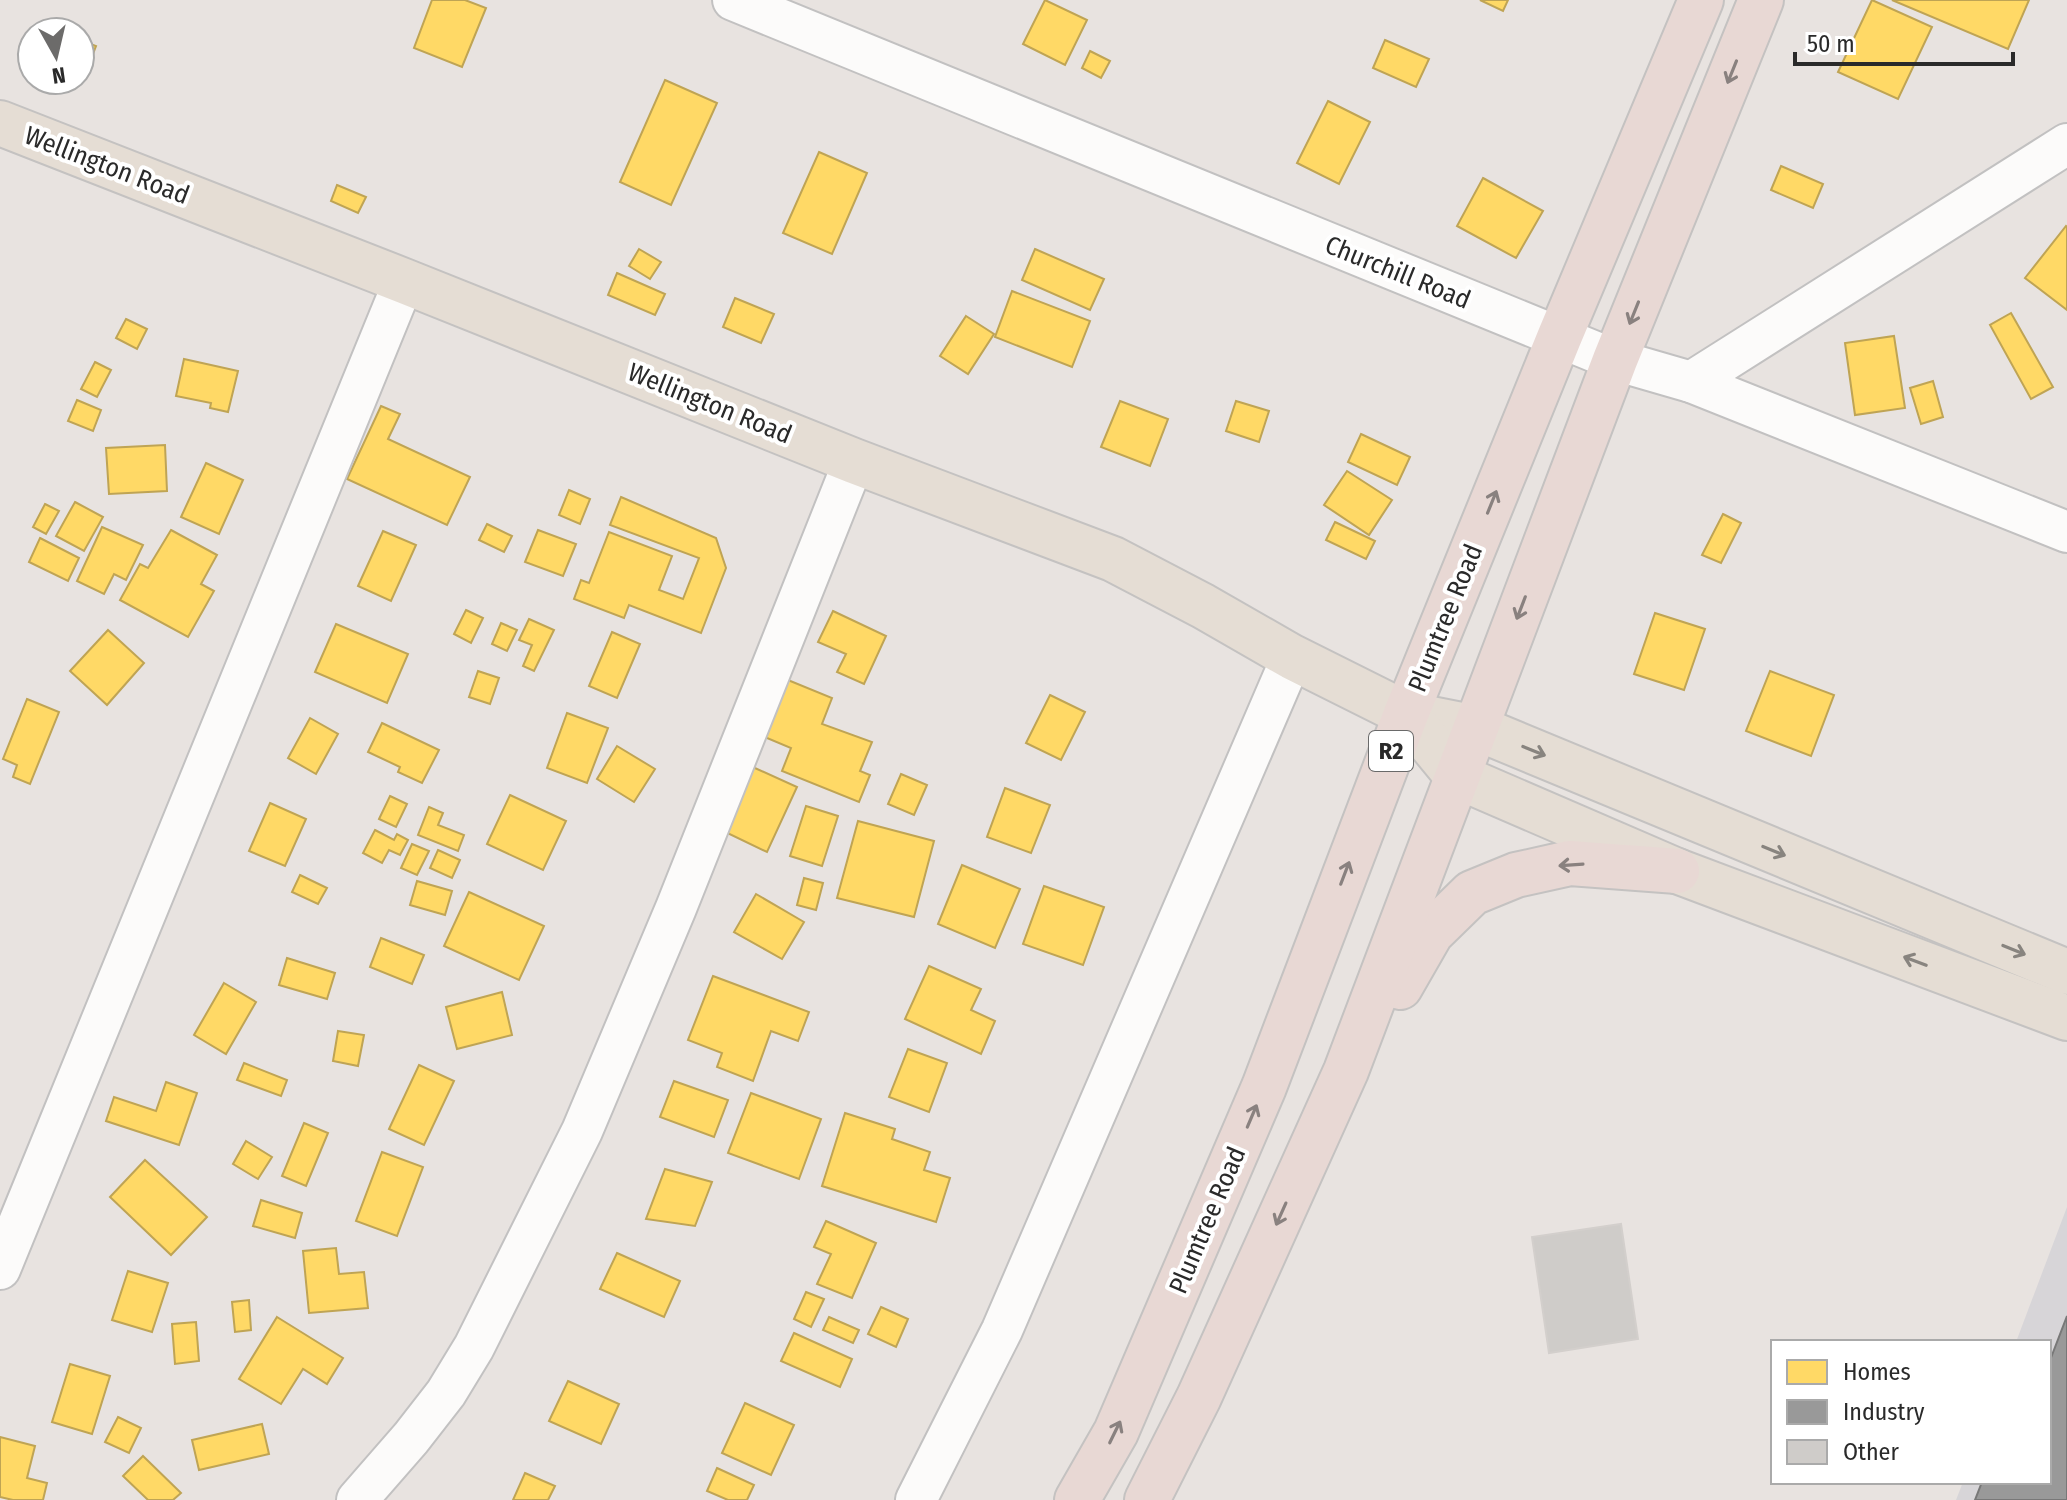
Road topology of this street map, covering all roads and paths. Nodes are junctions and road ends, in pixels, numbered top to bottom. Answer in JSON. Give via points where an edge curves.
{"nodes":[{"id":1,"x":733,"y":0,"type":"edge"},
{"id":2,"x":1701,"y":0,"type":"edge"},
{"id":3,"x":1761,"y":0,"type":"edge"},
{"id":4,"x":0,"y":123,"type":"edge"},
{"id":5,"x":2067,"y":144,"type":"edge"},
{"id":6,"x":404,"y":281,"type":"junction"},
{"id":7,"x":1559,"y":338,"type":"junction"},
{"id":8,"x":1615,"y":360,"type":"junction"},
{"id":9,"x":1691,"y":382,"type":"junction"},
{"id":10,"x":854,"y":461,"type":"junction"},
{"id":11,"x":2067,"y":532,"type":"edge"},
{"id":12,"x":1292,"y":657,"type":"junction"},
{"id":13,"x":1406,"y":714,"type":"junction"},
{"id":14,"x":1477,"y":728,"type":"junction"},
{"id":15,"x":1457,"y":776,"type":"junction"},
{"id":16,"x":1677,"y":871,"type":"junction"},
{"id":17,"x":2067,"y":972,"type":"edge"},
{"id":18,"x":2067,"y":1018,"type":"edge"},
{"id":19,"x":1346,"y":1071,"type":"junction"},
{"id":20,"x":0,"y":1269,"type":"edge"},
{"id":21,"x":357,"y":1500,"type":"edge"},
{"id":22,"x":916,"y":1500,"type":"edge"},
{"id":23,"x":1077,"y":1500,"type":"edge"},
{"id":24,"x":1147,"y":1500,"type":"edge"}],
"edges":[{"from":1,"to":7,"type":"street","name":"Churchill Road"},
{"from":2,"to":7,"type":"highway","name":"Plumtree Road","number":"R2"},
{"from":3,"to":8,"type":"highway","one_way":true},
{"from":4,"to":6,"type":"main road","name":"Wellington Road"},
{"from":5,"to":9,"type":"street"},
{"from":6,"to":10,"type":"main road","name":"Wellington Road"},
{"from":6,"to":20,"type":"street"},
{"from":7,"to":8,"type":"street","name":"Churchill Road"},
{"from":13,"to":7,"type":"highway","name":"Plumtree Road","number":"R2","one_way":true},
{"from":8,"to":9,"type":"street","name":"Churchill Road"},
{"from":8,"to":14,"type":"highway","one_way":true},
{"from":9,"to":11,"type":"street","name":"Churchill Road"},
{"from":10,"to":12,"type":"main road","name":"Wellington Road","via":[[1113,559]]},
{"from":10,"to":21,"type":"street","via":[[582,1131],[446,1393]]},
{"from":12,"to":13,"type":"main road","name":"Wellington Road"},
{"from":12,"to":22,"type":"street","via":[[1002,1330]]},
{"from":13,"to":14,"type":"main road"},
{"from":13,"to":15,"type":"main road"},
{"from":23,"to":13,"type":"highway","name":"Plumtree Road","number":"R2","one_way":true,"via":[[1116,1432],[1264,1087]]},
{"from":14,"to":15,"type":"highway"},
{"from":14,"to":17,"type":"main road","one_way":true},
{"from":15,"to":16,"type":"main road"},
{"from":15,"to":19,"type":"highway"},
{"from":18,"to":16,"type":"main road","one_way":true},
{"from":16,"to":19,"type":"highway","one_way":true,"via":[[1570,863],[1516,875],[1472,893],[1431,933]]},
{"from":19,"to":24,"type":"highway","one_way":true}]}
